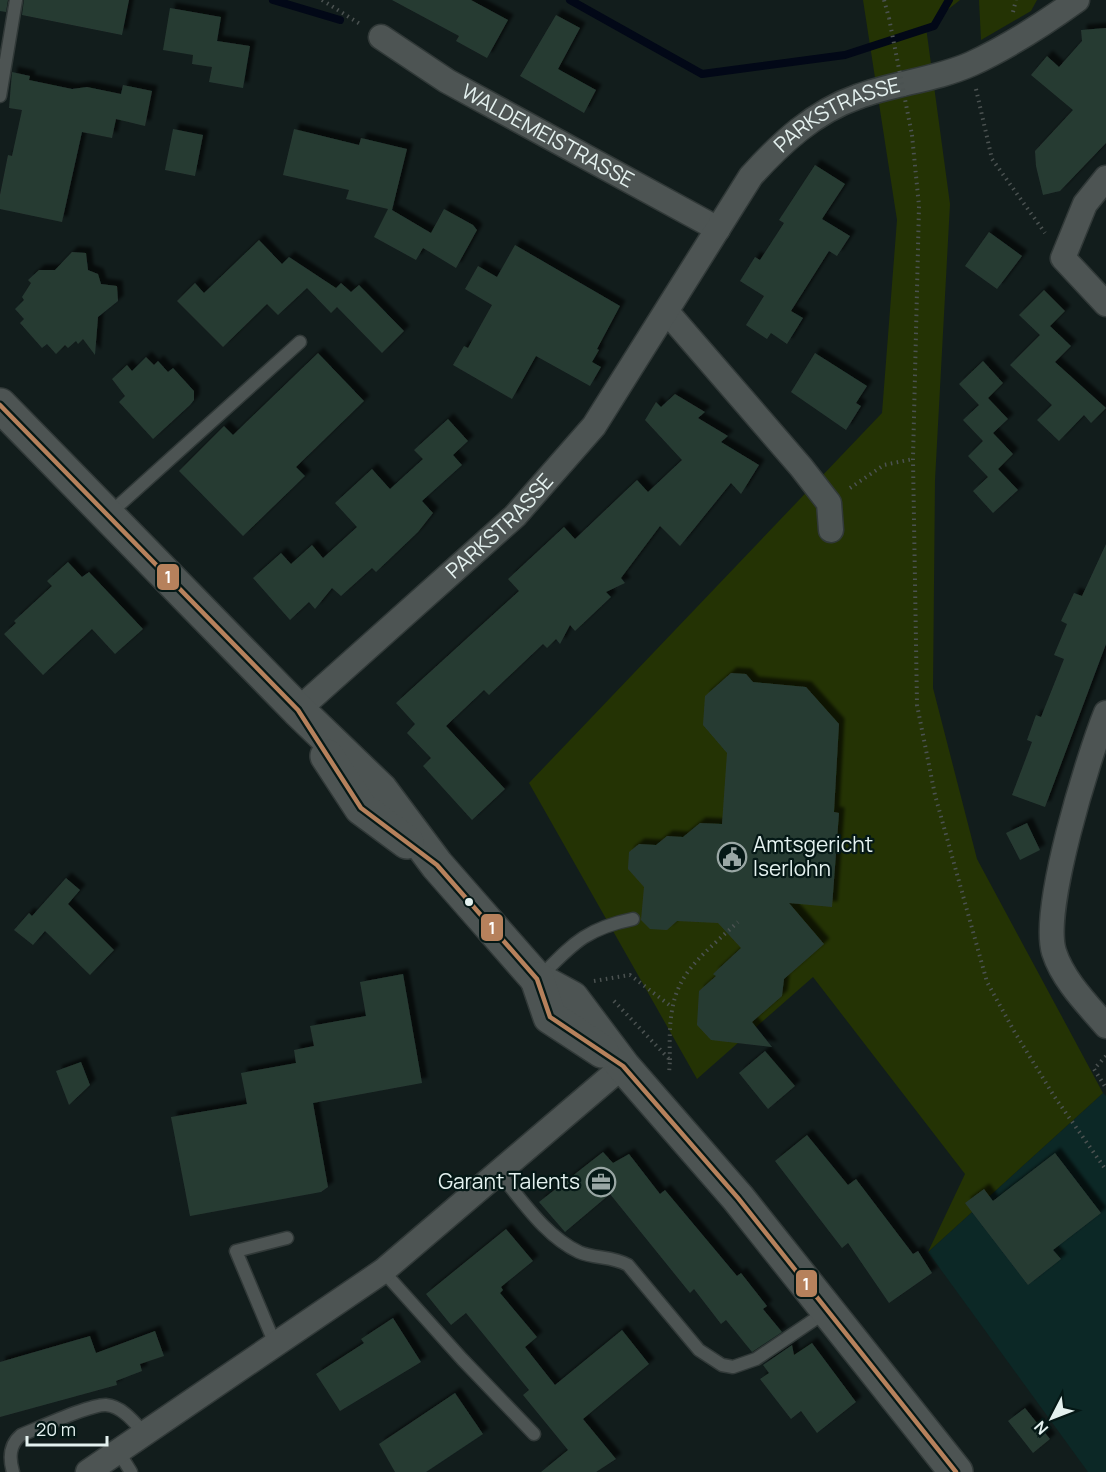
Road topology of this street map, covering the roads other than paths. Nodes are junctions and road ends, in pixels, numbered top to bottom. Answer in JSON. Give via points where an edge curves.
{"nodes":[{"id":1,"x":16,"y":0,"type":"edge"},
{"id":2,"x":1077,"y":0,"type":"edge"},
{"id":3,"x":381,"y":37,"type":"road end"},
{"id":4,"x":0,"y":96,"type":"edge"},
{"id":5,"x":1106,"y":178,"type":"edge"},
{"id":6,"x":718,"y":229,"type":"junction"},
{"id":7,"x":1106,"y":304,"type":"edge"},
{"id":8,"x":667,"y":312,"type":"junction"},
{"id":9,"x":300,"y":342,"type":"dead end"},
{"id":10,"x":0,"y":405,"type":"edge"},
{"id":11,"x":107,"y":516,"type":"junction"},
{"id":12,"x":831,"y":530,"type":"dead end"},
{"id":13,"x":298,"y":710,"type":"junction"},
{"id":14,"x":1106,"y":713,"type":"edge"},
{"id":15,"x":633,"y":919,"type":"dead end"},
{"id":16,"x":537,"y":979,"type":"junction"},
{"id":17,"x":1106,"y":1026,"type":"edge"},
{"id":18,"x":623,"y":1066,"type":"junction"},
{"id":19,"x":498,"y":1173,"type":"junction"},
{"id":20,"x":287,"y":1238,"type":"dead end"},
{"id":21,"x":382,"y":1271,"type":"junction"},
{"id":22,"x":828,"y":1310,"type":"junction"},
{"id":23,"x":275,"y":1344,"type":"junction"},
{"id":24,"x":144,"y":1433,"type":"junction"},
{"id":25,"x":534,"y":1434,"type":"dead end"},
{"id":26,"x":118,"y":1451,"type":"junction"},
{"id":27,"x":13,"y":1472,"type":"edge"},
{"id":28,"x":88,"y":1472,"type":"edge"},
{"id":29,"x":131,"y":1472,"type":"edge"},
{"id":30,"x":956,"y":1472,"type":"edge"}],
"edges":[{"from":1,"to":4,"type":"lane"},
{"from":2,"to":6,"type":"street","name":"PARKSTRASSE","via":[[970,64],[856,97],[810,122],[779,146],[752,176]]},
{"from":3,"to":6,"type":"street","name":"WALDEMEISTRASSE","via":[[447,81]]},
{"from":5,"to":7,"type":"street","via":[[1084,204],[1063,258]]},
{"from":6,"to":8,"type":"street","name":"PARKSTRASSE"},
{"from":8,"to":12,"type":"street","via":[[829,503]]},
{"from":8,"to":13,"type":"street","name":"PARKSTRASSE","via":[[594,426],[515,516]]},
{"from":9,"to":11,"type":"lane"},
{"from":10,"to":11,"type":"main road"},
{"from":11,"to":13,"type":"main road"},
{"from":13,"to":16,"type":"main road","via":[[381,790],[437,865]]},
{"from":14,"to":17,"type":"street","via":[[1074,815],[1052,934],[1054,951],[1066,976]]},
{"from":15,"to":16,"type":"lane","via":[[611,923],[580,938]]},
{"from":16,"to":18,"type":"main road","via":[[550,1017]]},
{"from":18,"to":19,"type":"street"},
{"from":18,"to":22,"type":"main road","via":[[738,1198]]},
{"from":19,"to":21,"type":"street"},
{"from":19,"to":22,"type":"lane","via":[[563,1243],[585,1254],[628,1265],[699,1350],[722,1365],[756,1359]]},
{"from":20,"to":23,"type":"lane","via":[[236,1251]]},
{"from":21,"to":23,"type":"street"},
{"from":21,"to":25,"type":"lane"},
{"from":22,"to":30,"type":"main road"},
{"from":23,"to":24,"type":"street"},
{"from":24,"to":26,"type":"street"},
{"from":24,"to":27,"type":"lane","via":[[130,1417],[117,1410],[107,1405],[94,1408],[21,1435],[10,1452]]},
{"from":26,"to":28,"type":"street"},
{"from":26,"to":29,"type":"lane"}]}
